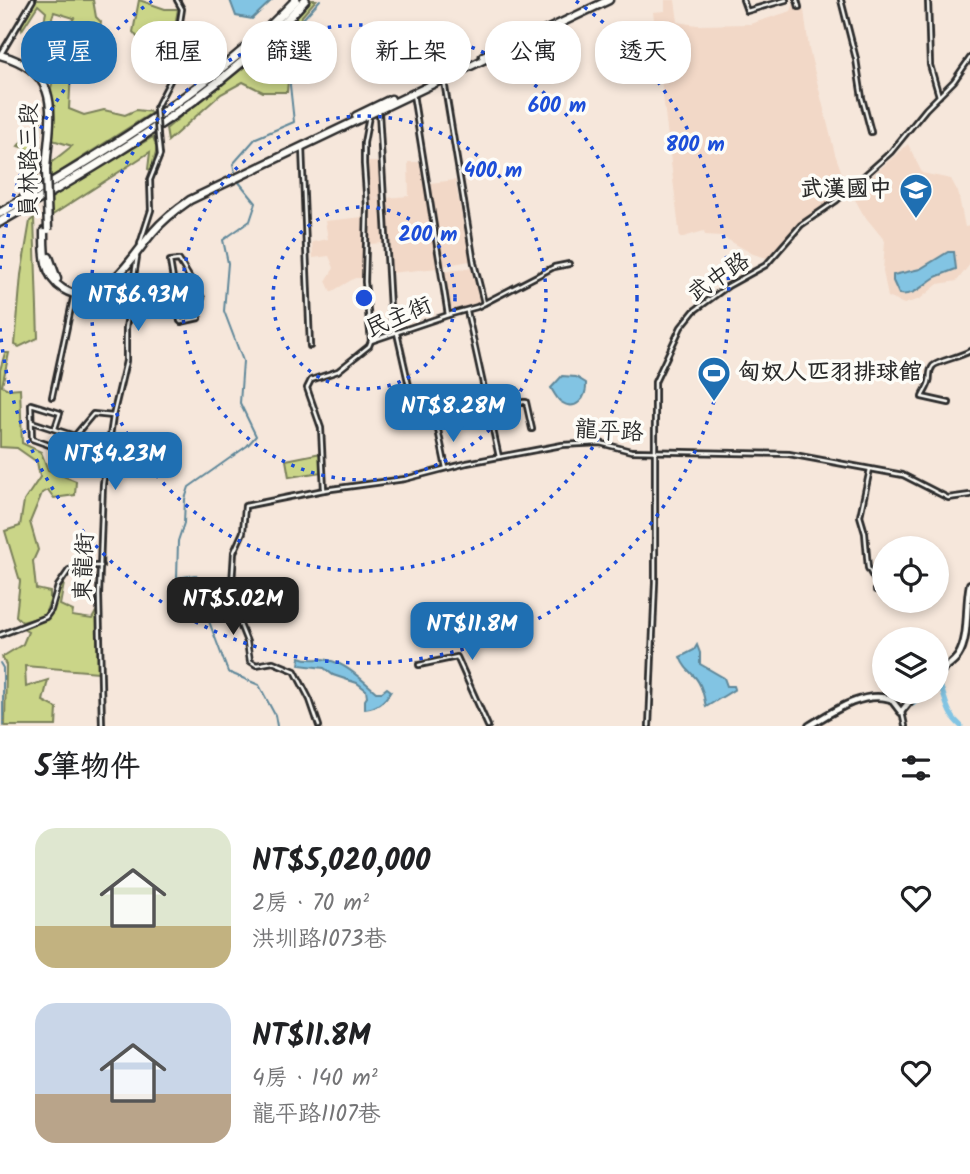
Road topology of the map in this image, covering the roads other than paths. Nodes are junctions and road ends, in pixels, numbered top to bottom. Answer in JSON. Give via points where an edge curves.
{"nodes":[{"id":1,"x":33,"y":0,"type":"edge"},
{"id":2,"x":177,"y":0,"type":"edge"},
{"id":3,"x":296,"y":0,"type":"edge"},
{"id":4,"x":305,"y":0,"type":"edge"},
{"id":5,"x":601,"y":0,"type":"edge"},
{"id":6,"x":609,"y":0,"type":"edge"},
{"id":7,"x":743,"y":0,"type":"edge"},
{"id":8,"x":786,"y":0,"type":"edge"},
{"id":9,"x":797,"y":0,"type":"edge"},
{"id":10,"x":841,"y":0,"type":"edge"},
{"id":11,"x":928,"y":0,"type":"edge"},
{"id":12,"x":799,"y":7,"type":"dead end"},
{"id":13,"x":0,"y":56,"type":"edge"},
{"id":14,"x":970,"y":58,"type":"edge"},
{"id":15,"x":471,"y":63,"type":"edge"},
{"id":16,"x":471,"y":64,"type":"edge"},
{"id":17,"x":428,"y":84,"type":"edge"},
{"id":18,"x":431,"y":84,"type":"edge"},
{"id":19,"x":444,"y":84,"type":"edge"},
{"id":20,"x":413,"y":94,"type":"junction"},
{"id":21,"x":939,"y":96,"type":"junction"},
{"id":22,"x":380,"y":106,"type":"junction"},
{"id":23,"x":369,"y":111,"type":"junction"},
{"id":24,"x":872,"y":132,"type":"dead end"},
{"id":25,"x":302,"y":145,"type":"junction"},
{"id":26,"x":0,"y":213,"type":"edge"},
{"id":27,"x":0,"y":222,"type":"edge"},
{"id":28,"x":140,"y":245,"type":"junction"},
{"id":29,"x":569,"y":264,"type":"dead end"},
{"id":30,"x":74,"y":292,"type":"junction"},
{"id":31,"x":202,"y":298,"type":"dead end"},
{"id":32,"x":484,"y":303,"type":"junction"},
{"id":33,"x":467,"y":311,"type":"junction"},
{"id":34,"x":448,"y":314,"type":"junction"},
{"id":35,"x":200,"y":318,"type":"dead end"},
{"id":36,"x":396,"y":333,"type":"junction"},
{"id":37,"x":371,"y":341,"type":"junction"},
{"id":38,"x":310,"y":346,"type":"dead end"},
{"id":39,"x":970,"y":351,"type":"edge"},
{"id":40,"x":410,"y":387,"type":"dead end"},
{"id":41,"x":51,"y":397,"type":"dead end"},
{"id":42,"x":949,"y":404,"type":"dead end"},
{"id":43,"x":489,"y":410,"type":"junction"},
{"id":44,"x":113,"y":416,"type":"junction"},
{"id":45,"x":32,"y":422,"type":"junction"},
{"id":46,"x":55,"y":428,"type":"junction"},
{"id":47,"x":532,"y":429,"type":"dead end"},
{"id":48,"x":75,"y":436,"type":"junction"},
{"id":49,"x":656,"y":451,"type":"junction"},
{"id":50,"x":499,"y":457,"type":"junction"},
{"id":51,"x":870,"y":467,"type":"junction"},
{"id":52,"x":446,"y":468,"type":"junction"},
{"id":53,"x":324,"y":490,"type":"junction"},
{"id":54,"x":970,"y":495,"type":"edge"},
{"id":55,"x":101,"y":566,"type":"junction"},
{"id":56,"x":872,"y":575,"type":"edge"},
{"id":57,"x":970,"y":584,"type":"edge"},
{"id":58,"x":967,"y":634,"type":"edge"},
{"id":59,"x":0,"y":635,"type":"edge"},
{"id":60,"x":949,"y":663,"type":"edge"},
{"id":61,"x":419,"y":665,"type":"dead end"},
{"id":62,"x":908,"y":704,"type":"edge"},
{"id":63,"x":901,"y":712,"type":"junction"},
{"id":64,"x":102,"y":726,"type":"edge"},
{"id":65,"x":318,"y":726,"type":"edge"},
{"id":66,"x":488,"y":726,"type":"edge"},
{"id":67,"x":649,"y":726,"type":"edge"},
{"id":68,"x":809,"y":726,"type":"edge"},
{"id":69,"x":905,"y":726,"type":"edge"}],
"edges":[{"from":1,"to":13,"type":"street"},
{"from":2,"to":28,"type":"street","name":"東龍街","bridge":true,"via":[[181,9],[171,79],[156,108],[160,155],[150,180],[151,210]]},
{"from":3,"to":26,"type":"highway","via":[[247,48],[190,93]]},
{"from":4,"to":27,"type":"highway","via":[[244,59],[172,116]]},
{"from":5,"to":15,"type":"main road"},
{"from":6,"to":16,"type":"main road"},
{"from":7,"to":8,"type":"street","via":[[747,11]]},
{"from":9,"to":12,"type":"street"},
{"from":10,"to":24,"type":"street"},
{"from":11,"to":21,"type":"street","via":[[930,65]]},
{"from":13,"to":30,"type":"main road","name":"員林路三段","bridge":true,"via":[[27,66],[48,90],[46,250],[56,278]]},
{"from":14,"to":21,"type":"street","name":"武中路"},
{"from":17,"to":22,"type":"main road"},
{"from":18,"to":20,"type":"main road"},
{"from":19,"to":32,"type":"street"},
{"from":20,"to":22,"type":"main road"},
{"from":20,"to":34,"type":"street"},
{"from":21,"to":49,"type":"street","name":"武中路","via":[[891,152],[801,225],[766,265],[700,306],[681,327],[656,378]]},
{"from":22,"to":23,"type":"main road"},
{"from":22,"to":36,"type":"street","via":[[390,308]]},
{"from":23,"to":25,"type":"main road"},
{"from":23,"to":37,"type":"street","via":[[364,144],[365,282]]},
{"from":25,"to":28,"type":"main road","via":[[171,210]]},
{"from":25,"to":38,"type":"street"},
{"from":28,"to":30,"type":"main road","via":[[99,287]]},
{"from":28,"to":44,"type":"street","name":"東龍街","via":[[126,328],[126,361]]},
{"from":29,"to":32,"type":"street","name":"民主街","via":[[554,267]]},
{"from":30,"to":41,"type":"street"},
{"from":31,"to":35,"type":"street","via":[[179,260],[170,261],[180,321]]},
{"from":32,"to":33,"type":"street","name":"民主街"},
{"from":33,"to":34,"type":"street","name":"民主街"},
{"from":33,"to":43,"type":"street"},
{"from":34,"to":36,"type":"street","name":"民主街"},
{"from":36,"to":37,"type":"street","name":"民主街"},
{"from":36,"to":40,"type":"street"},
{"from":37,"to":53,"type":"street","name":"民主街","via":[[338,371],[308,383],[321,428]]},
{"from":39,"to":42,"type":"street","via":[[938,363],[929,374],[922,397]]},
{"from":43,"to":47,"type":"street","via":[[526,402]]},
{"from":43,"to":50,"type":"street"},
{"from":43,"to":52,"type":"street","via":[[437,425]]},
{"from":44,"to":48,"type":"street","via":[[93,414]]},
{"from":44,"to":55,"type":"street","name":"東龍街","via":[[103,484]]},
{"from":45,"to":46,"type":"street"},
{"from":45,"to":46,"type":"street","via":[[31,404],[36,404],[60,413]]},
{"from":45,"to":48,"type":"street","via":[[32,439],[63,450]]},
{"from":46,"to":48,"type":"street"},
{"from":49,"to":50,"type":"street","name":"龍平路","via":[[589,443]]},
{"from":49,"to":51,"type":"street","name":"龍平路","via":[[777,453]]},
{"from":49,"to":67,"type":"street","name":"武中路"},
{"from":50,"to":52,"type":"street","name":"龍平路"},
{"from":51,"to":54,"type":"street","name":"龍平路","via":[[903,475],[948,498]]},
{"from":51,"to":56,"type":"street","via":[[860,516]]},
{"from":52,"to":53,"type":"street","name":"龍平路","via":[[405,479]]},
{"from":53,"to":65,"type":"street","name":"龍平路","via":[[244,506],[232,584],[250,661],[256,665],[273,662],[295,671]]},
{"from":55,"to":59,"type":"street","via":[[69,570],[46,617]]},
{"from":55,"to":64,"type":"street","name":"東龍街"},
{"from":57,"to":58,"type":"street"},
{"from":58,"to":60,"type":"street"},
{"from":61,"to":66,"type":"street","via":[[457,657]]},
{"from":62,"to":63,"type":"street"},
{"from":63,"to":68,"type":"street","via":[[891,699],[875,697],[839,708]]},
{"from":63,"to":69,"type":"street"}]}
